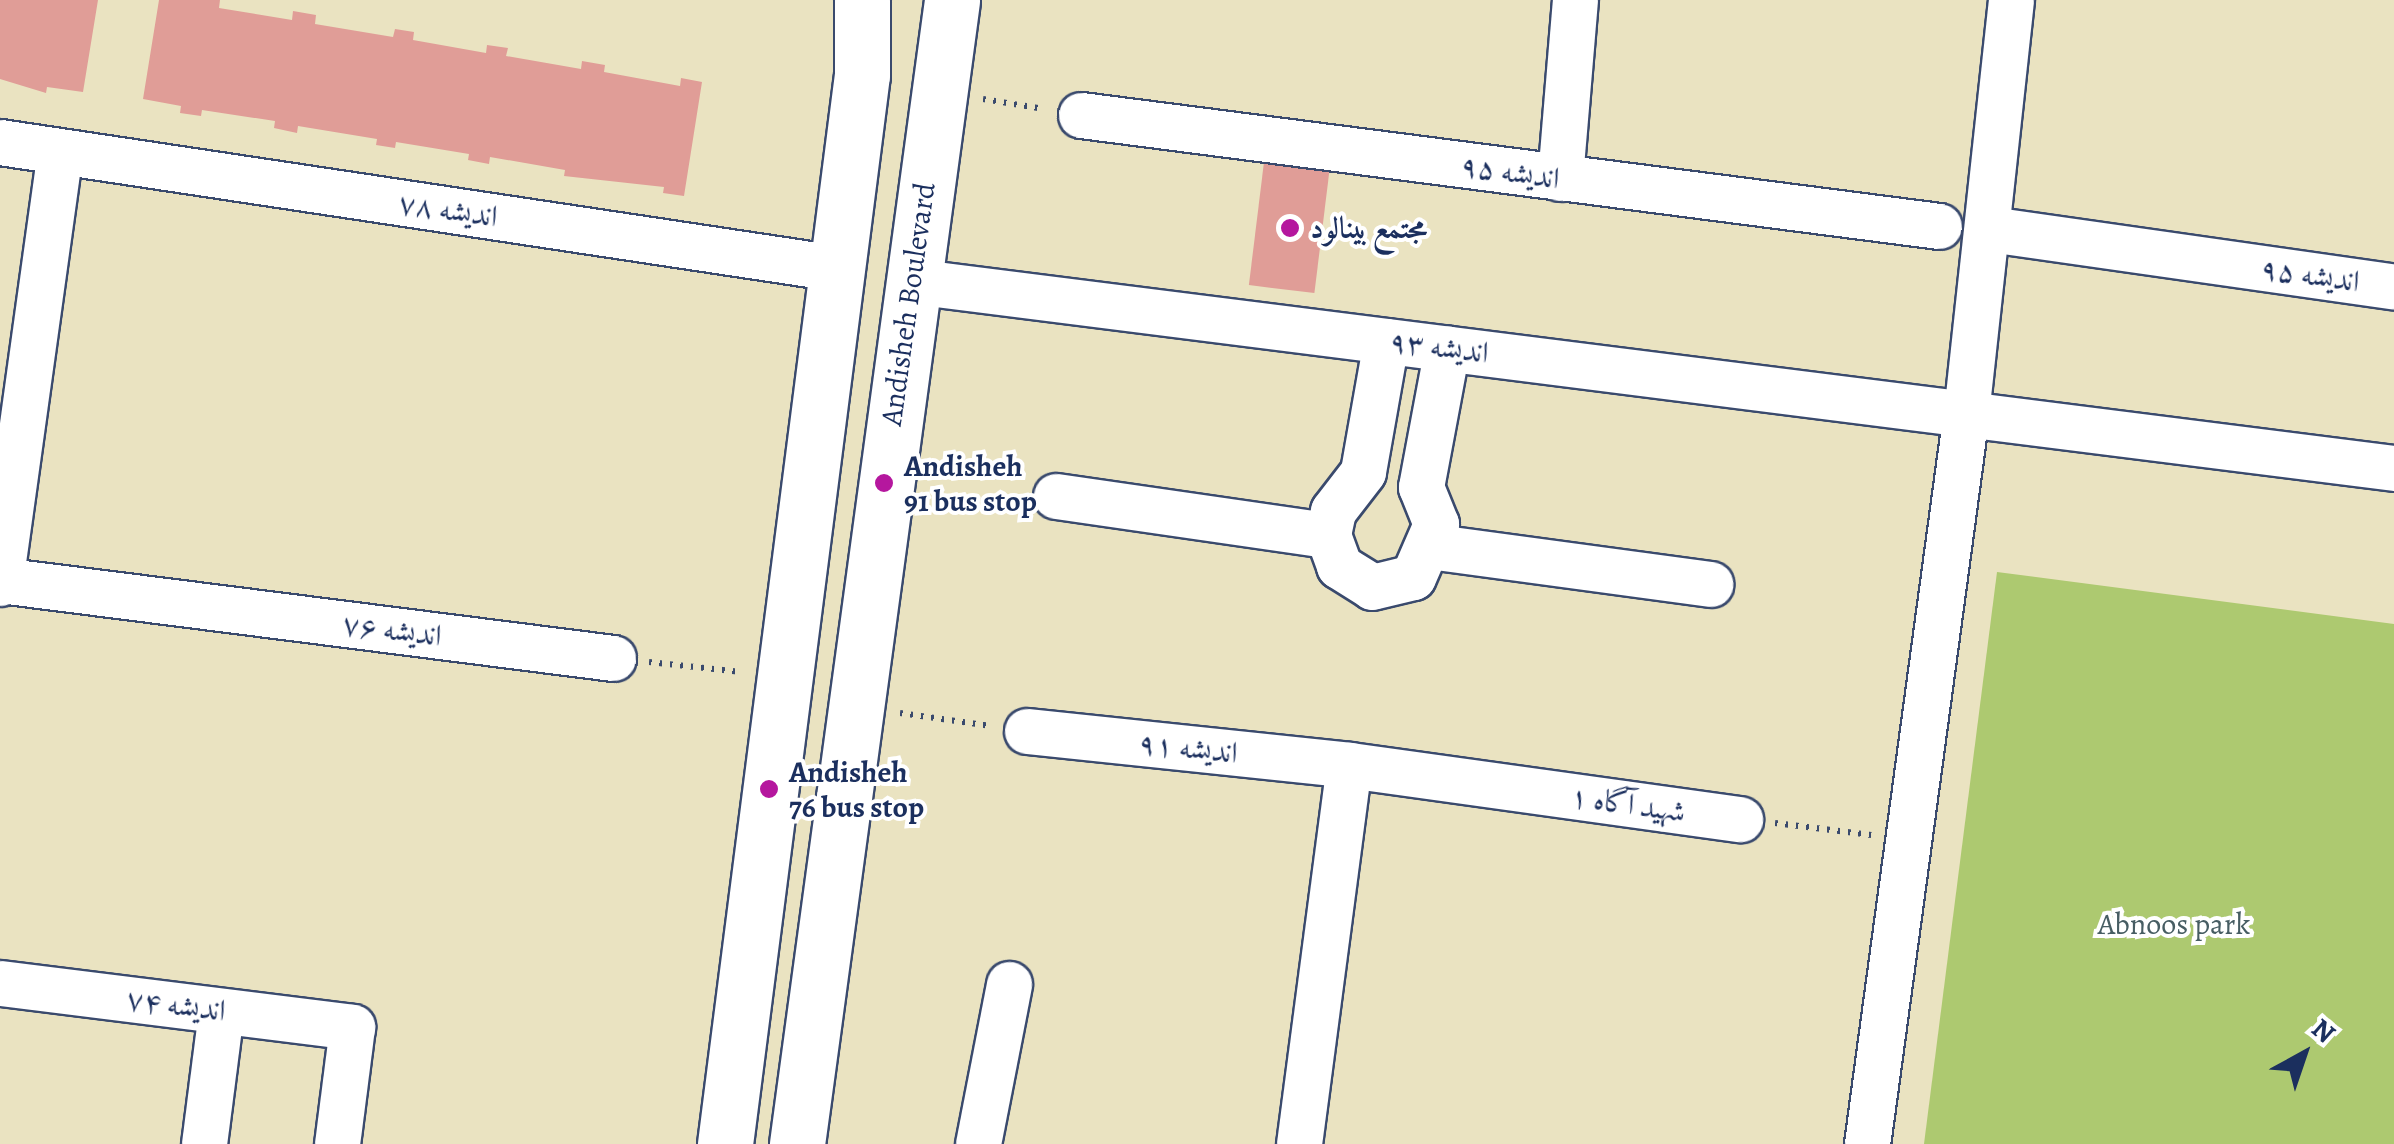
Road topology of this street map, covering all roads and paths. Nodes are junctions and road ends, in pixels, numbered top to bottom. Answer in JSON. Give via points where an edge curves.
{"nodes":[{"id":1,"x":862,"y":0,"type":"edge"},
{"id":2,"x":952,"y":0,"type":"edge"},
{"id":3,"x":1574,"y":0,"type":"edge"},
{"id":4,"x":2011,"y":0,"type":"edge"},
{"id":5,"x":937,"y":91,"type":"junction"},
{"id":6,"x":1080,"y":115,"type":"joint"},
{"id":7,"x":0,"y":142,"type":"edge"},
{"id":8,"x":60,"y":152,"type":"junction"},
{"id":9,"x":1560,"y":178,"type":"junction"},
{"id":10,"x":1939,"y":226,"type":"dead end"},
{"id":11,"x":1989,"y":229,"type":"junction"},
{"id":12,"x":836,"y":268,"type":"junction"},
{"id":13,"x":912,"y":280,"type":"junction"},
{"id":14,"x":2394,"y":286,"type":"edge"},
{"id":15,"x":1386,"y":340,"type":"junction"},
{"id":16,"x":1447,"y":348,"type":"junction"},
{"id":17,"x":1966,"y":414,"type":"junction"},
{"id":18,"x":2394,"y":468,"type":"edge"},
{"id":19,"x":1056,"y":496,"type":"dead end"},
{"id":20,"x":1328,"y":535,"type":"junction"},
{"id":21,"x":1430,"y":546,"type":"junction"},
{"id":22,"x":0,"y":581,"type":"edge"},
{"id":23,"x":1710,"y":584,"type":"dead end"},
{"id":24,"x":613,"y":658,"type":"joint"},
{"id":25,"x":785,"y":677,"type":"junction"},
{"id":26,"x":854,"y":707,"type":"junction"},
{"id":27,"x":1028,"y":731,"type":"joint"},
{"id":28,"x":1349,"y":765,"type":"junction"},
{"id":29,"x":1740,"y":819,"type":"joint"},
{"id":30,"x":1908,"y":839,"type":"junction"},
{"id":31,"x":0,"y":983,"type":"edge"},
{"id":32,"x":1009,"y":984,"type":"dead end"},
{"id":33,"x":221,"y":1011,"type":"junction"},
{"id":34,"x":204,"y":1144,"type":"edge"},
{"id":35,"x":337,"y":1144,"type":"edge"},
{"id":36,"x":725,"y":1144,"type":"edge"},
{"id":37,"x":797,"y":1144,"type":"edge"},
{"id":38,"x":978,"y":1144,"type":"edge"},
{"id":39,"x":1300,"y":1144,"type":"edge"},
{"id":40,"x":1867,"y":1144,"type":"edge"}],
"edges":[{"from":1,"to":12,"type":"main road","via":[[862,75]]},
{"from":2,"to":5,"type":"main road","name":"Andisheh Boulevard"},
{"from":3,"to":9,"type":"street"},
{"from":4,"to":11,"type":"street"},
{"from":5,"to":6,"type":"path"},
{"from":5,"to":13,"type":"main road","name":"Andisheh Boulevard"},
{"from":6,"to":9,"type":"street","name":"اندیشه ۹۵"},
{"from":7,"to":8,"type":"street","name":"اندیشه ۷۸"},
{"from":8,"to":12,"type":"street","name":"اندیشه ۷۸"},
{"from":8,"to":22,"type":"street"},
{"from":9,"to":10,"type":"street","name":"اندیشه ۹۵"},
{"from":11,"to":14,"type":"street","name":"اندیشه ۹۵"},
{"from":11,"to":17,"type":"street"},
{"from":12,"to":25,"type":"main road"},
{"from":13,"to":15,"type":"street","name":"اندیشه ۹۳"},
{"from":13,"to":26,"type":"main road","name":"Andisheh Boulevard"},
{"from":15,"to":16,"type":"street","name":"اندیشه ۹۳"},
{"from":15,"to":20,"type":"street","via":[[1363,472],[1333,511]]},
{"from":16,"to":17,"type":"street","name":"اندیشه ۹۳"},
{"from":16,"to":21,"type":"street","via":[[1421,487],[1436,524]]},
{"from":17,"to":18,"type":"street","name":"اندیشه ۹۳"},
{"from":17,"to":30,"type":"street"},
{"from":19,"to":20,"type":"street"},
{"from":20,"to":21,"type":"street","via":[[1340,566],[1372,587],[1413,577]]},
{"from":21,"to":23,"type":"street"},
{"from":22,"to":24,"type":"street","name":"اندیشه ۷۶"},
{"from":24,"to":25,"type":"path"},
{"from":25,"to":36,"type":"main road"},
{"from":26,"to":27,"type":"path"},
{"from":26,"to":37,"type":"main road","name":"Andisheh Boulevard"},
{"from":27,"to":28,"type":"street","name":"اندیشه ۹۱"},
{"from":28,"to":29,"type":"street","name":"شهید آگاه ۱"},
{"from":28,"to":39,"type":"street"},
{"from":29,"to":30,"type":"path"},
{"from":30,"to":40,"type":"street"},
{"from":31,"to":33,"type":"street","name":"اندیشه ۷۴"},
{"from":32,"to":38,"type":"street"},
{"from":33,"to":34,"type":"street"},
{"from":33,"to":35,"type":"street","name":"اندیشه ۷۴","via":[[352,1027]]}]}
